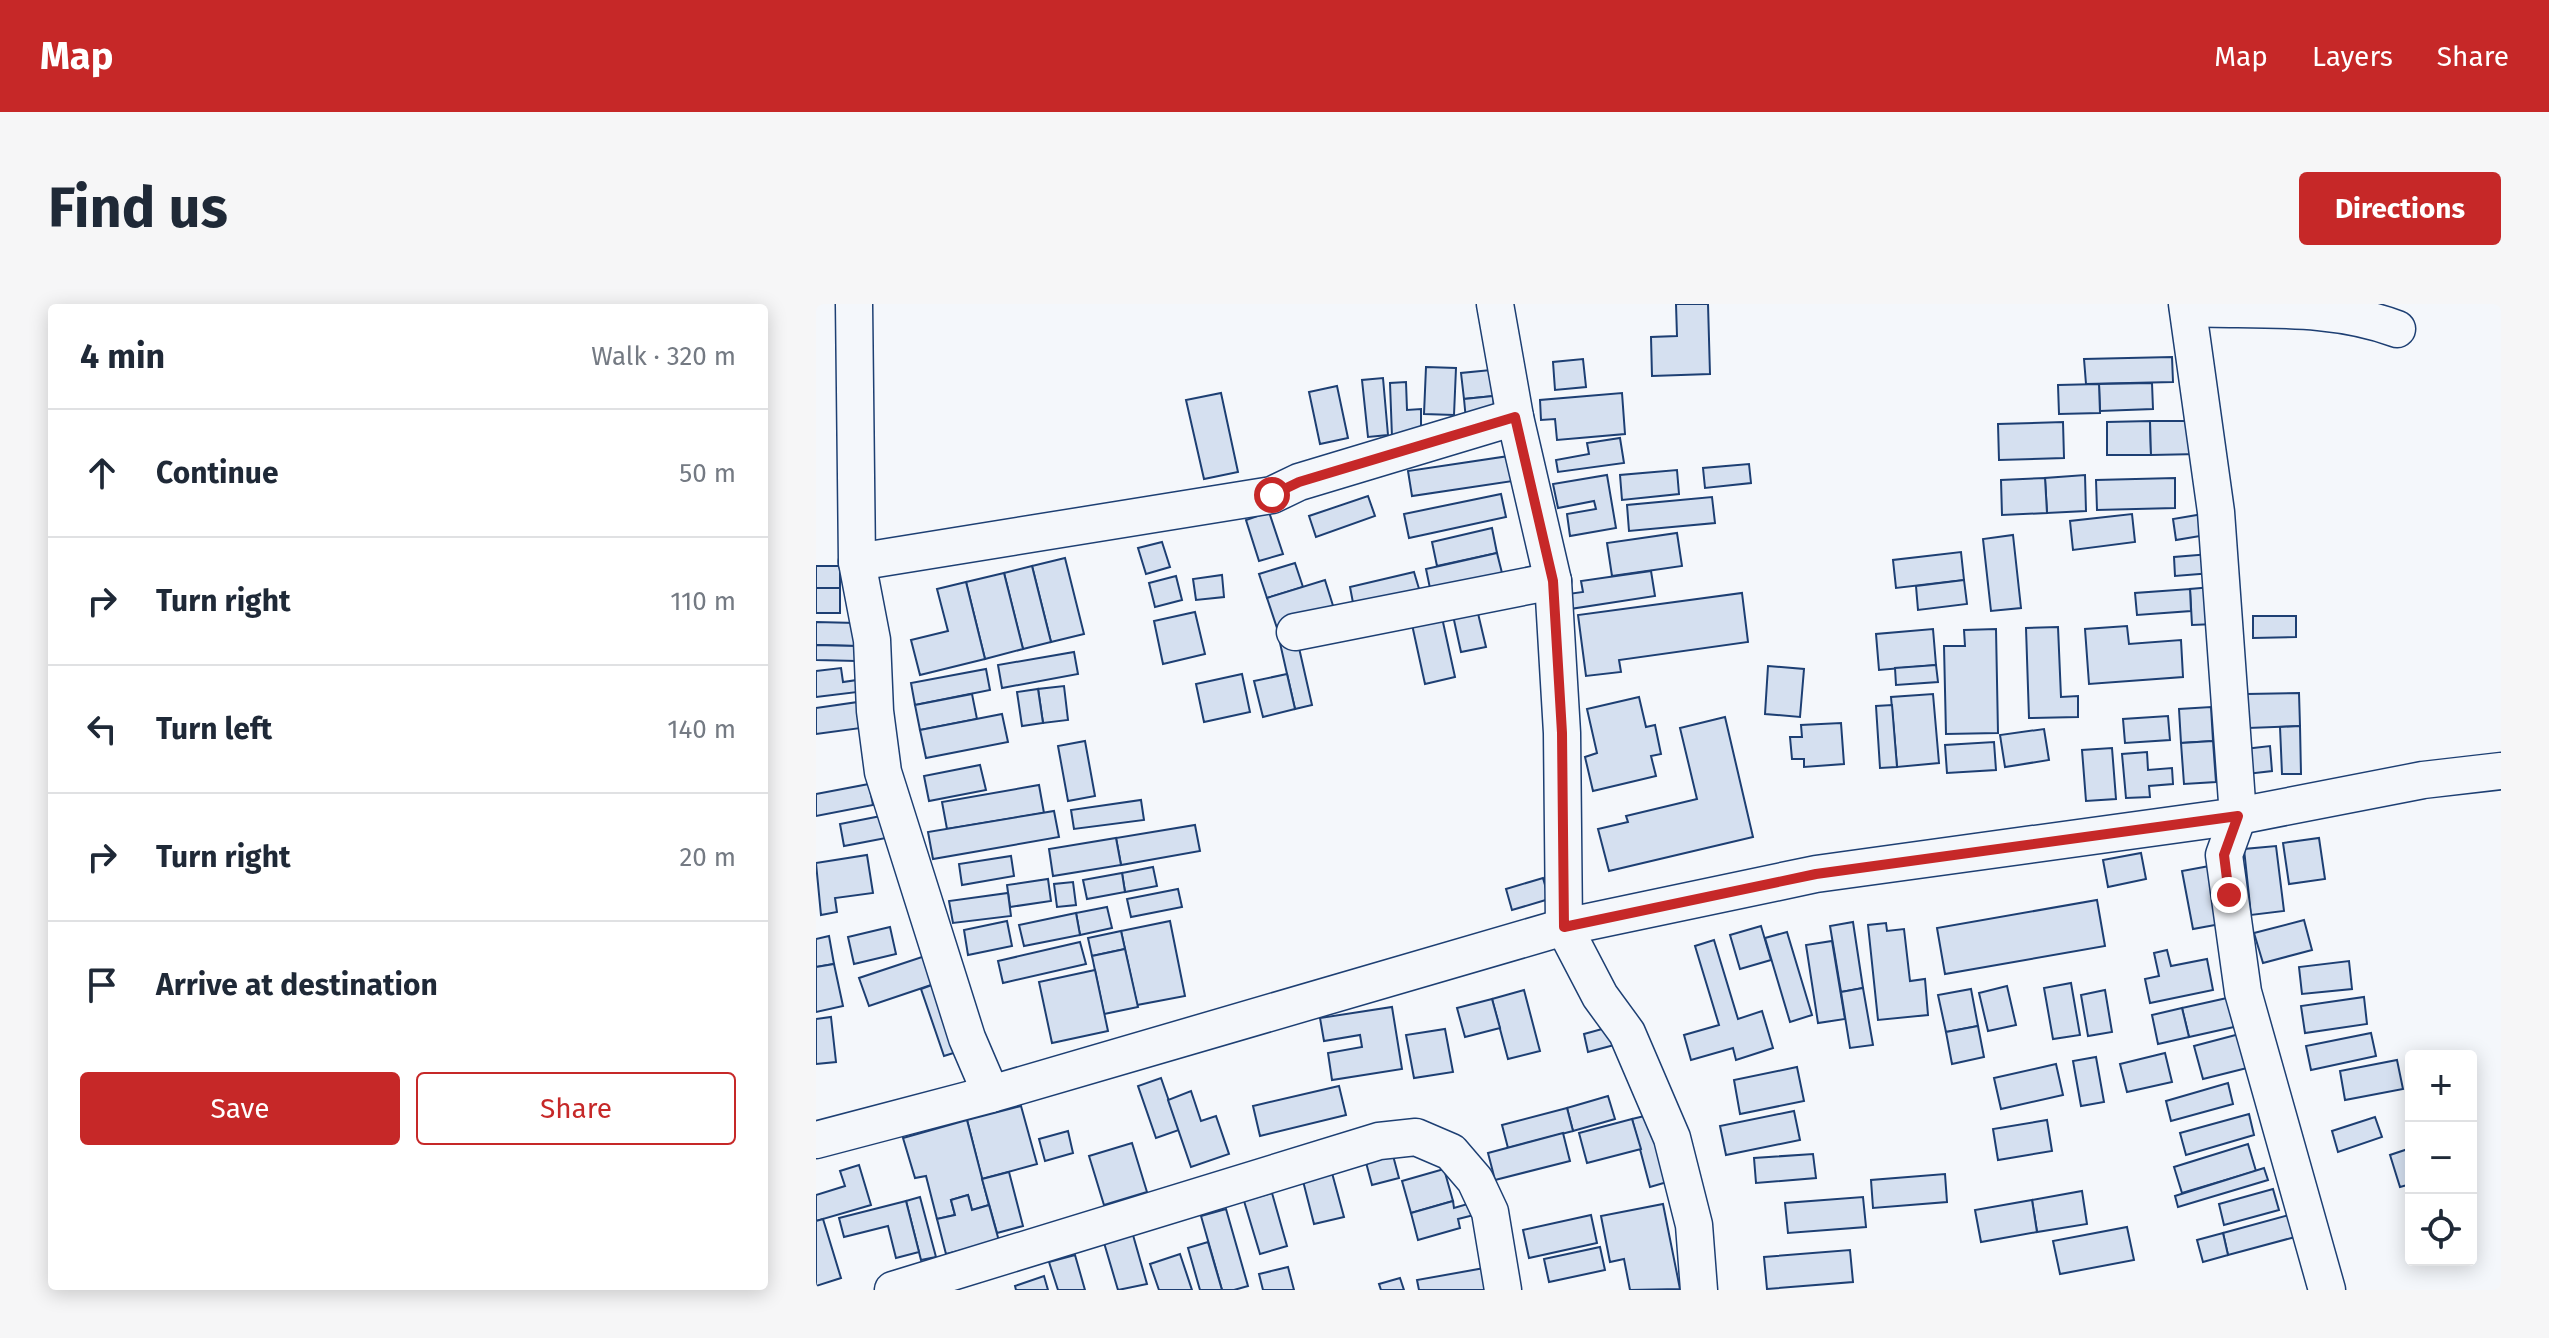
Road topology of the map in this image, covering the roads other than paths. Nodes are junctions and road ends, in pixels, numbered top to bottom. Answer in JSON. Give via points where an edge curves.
{"nodes":[{"id":1,"x":854,"y":304,"type":"edge"},
{"id":2,"x":1495,"y":304,"type":"edge"},
{"id":3,"x":2188,"y":306,"type":"edge"},
{"id":4,"x":2397,"y":329,"type":"dead end"},
{"id":5,"x":1515,"y":417,"type":"junction"},
{"id":6,"x":857,"y":562,"type":"junction"},
{"id":7,"x":1553,"y":581,"type":"junction"},
{"id":8,"x":1295,"y":632,"type":"dead end"},
{"id":9,"x":2501,"y":771,"type":"edge"},
{"id":10,"x":2238,"y":816,"type":"junction"},
{"id":11,"x":1564,"y":927,"type":"junction"},
{"id":12,"x":991,"y":1094,"type":"junction"},
{"id":13,"x":816,"y":1140,"type":"edge"},
{"id":14,"x":893,"y":1290,"type":"edge"},
{"id":15,"x":1503,"y":1290,"type":"edge"},
{"id":16,"x":1699,"y":1290,"type":"edge"},
{"id":17,"x":2327,"y":1290,"type":"edge"}],
"edges":[{"from":1,"to":6,"type":"street"},
{"from":2,"to":5,"type":"street"},
{"from":3,"to":4,"type":"street","via":[[2343,314]]},
{"from":3,"to":10,"type":"street","via":[[2216,512]]},
{"from":5,"to":6,"type":"street","via":[[1299,482],[1272,495]]},
{"from":5,"to":7,"type":"street"},
{"from":6,"to":12,"type":"street","via":[[872,640],[883,772],[967,1038]]},
{"from":7,"to":8,"type":"street"},
{"from":7,"to":11,"type":"street","via":[[1562,733]]},
{"from":9,"to":10,"type":"street","via":[[2423,780]]},
{"from":10,"to":11,"type":"street","via":[[1816,874]]},
{"from":10,"to":17,"type":"street","via":[[2224,855],[2243,992]]},
{"from":11,"to":12,"type":"street"},
{"from":11,"to":16,"type":"street","via":[[1600,996],[1627,1033],[1672,1138],[1694,1225]]},
{"from":12,"to":13,"type":"street"},
{"from":14,"to":15,"type":"street","via":[[1379,1141],[1416,1137],[1451,1152],[1475,1180],[1490,1212]]}]}
